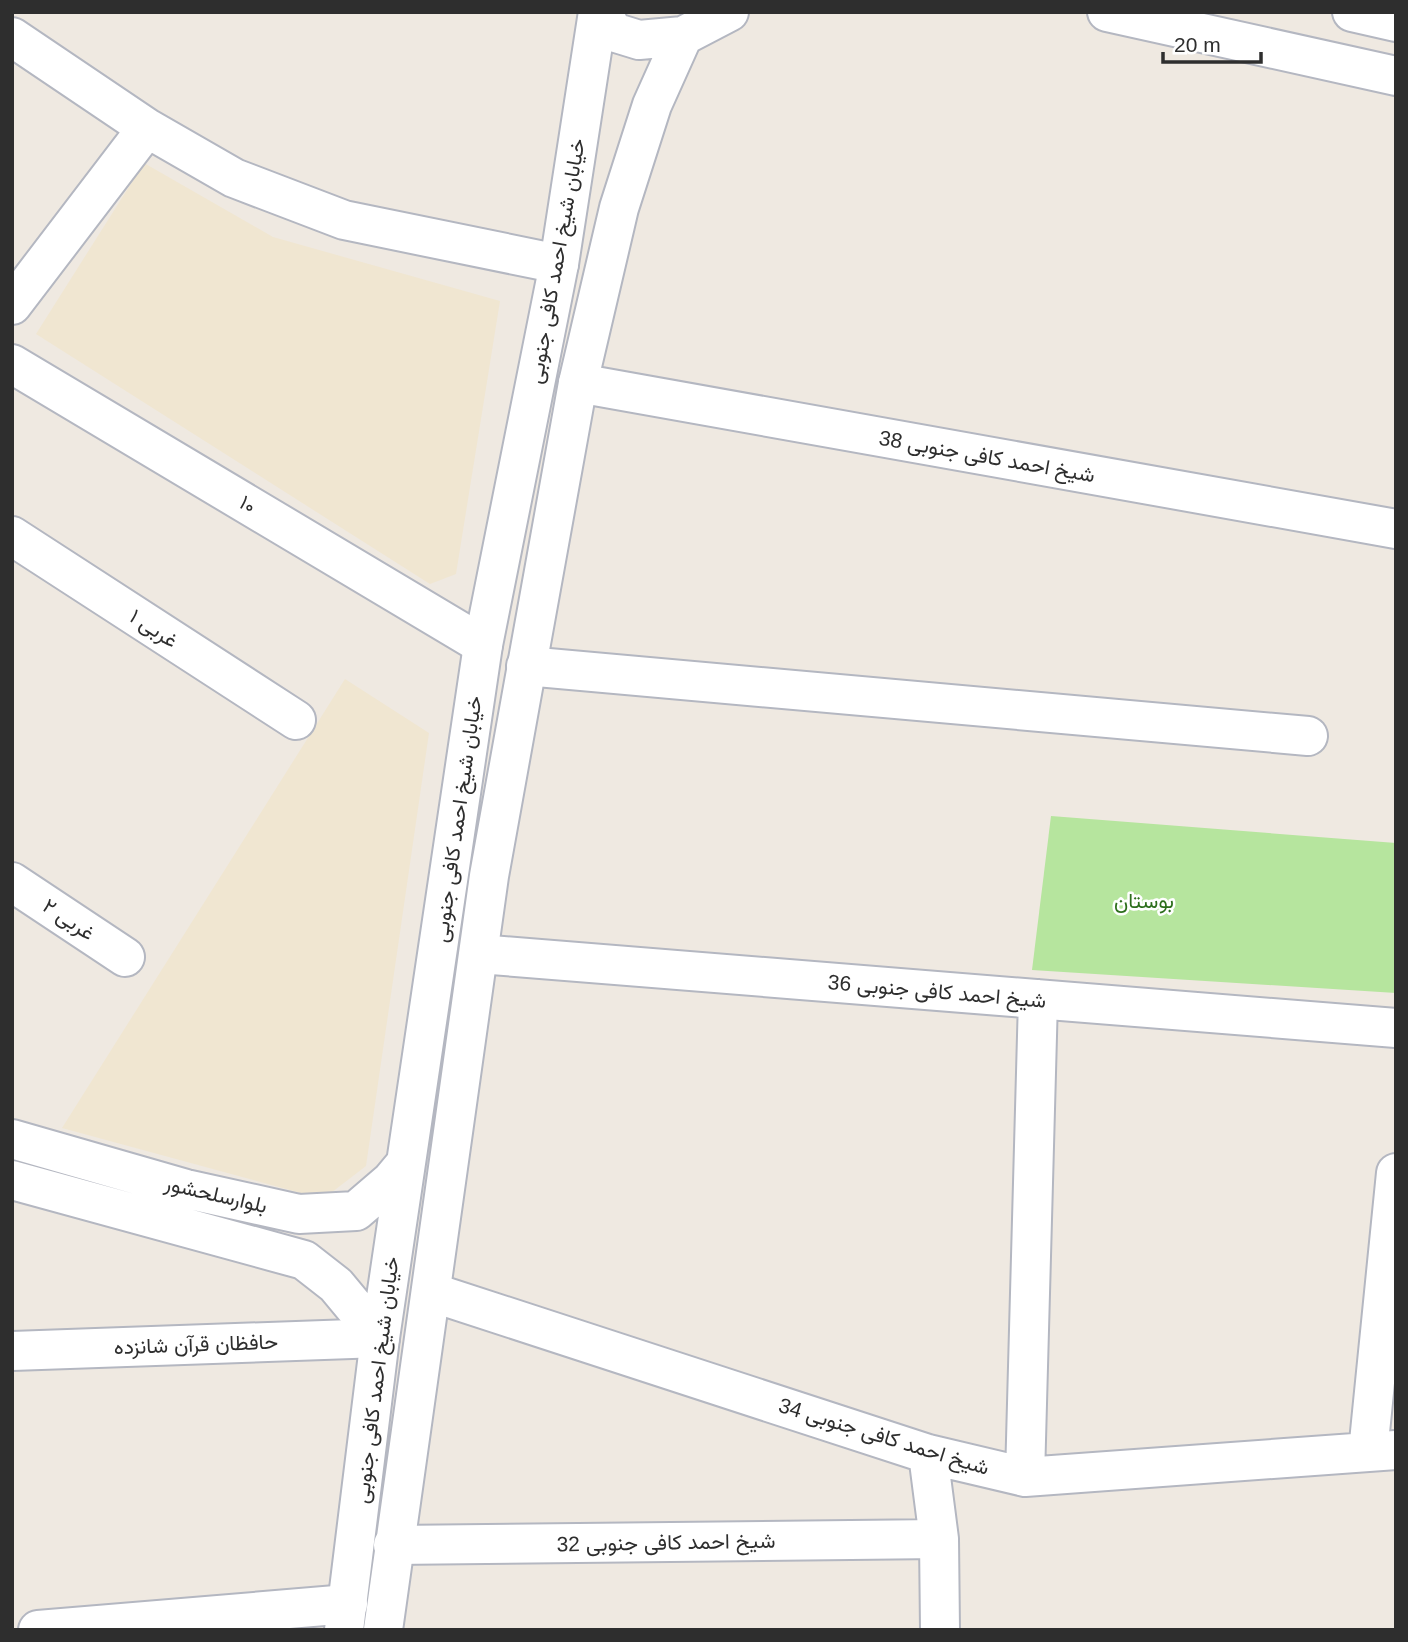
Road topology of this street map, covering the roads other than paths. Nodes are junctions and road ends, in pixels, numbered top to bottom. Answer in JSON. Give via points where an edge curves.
{"nodes":[{"id":1,"x":600,"y":12,"type":"edge"},
{"id":2,"x":729,"y":12,"type":"edge"},
{"id":3,"x":1107,"y":12,"type":"edge"},
{"id":4,"x":1352,"y":12,"type":"edge"},
{"id":5,"x":1396,"y":22,"type":"edge"},
{"id":6,"x":683,"y":36,"type":"junction"},
{"id":7,"x":12,"y":37,"type":"edge"},
{"id":8,"x":1396,"y":76,"type":"edge"},
{"id":9,"x":147,"y":128,"type":"junction"},
{"id":10,"x":559,"y":264,"type":"junction"},
{"id":11,"x":12,"y":305,"type":"edge"},
{"id":12,"x":12,"y":363,"type":"edge"},
{"id":13,"x":578,"y":383,"type":"junction"},
{"id":14,"x":1396,"y":529,"type":"edge"},
{"id":15,"x":12,"y":536,"type":"edge"},
{"id":16,"x":483,"y":645,"type":"junction"},
{"id":17,"x":526,"y":666,"type":"junction"},
{"id":18,"x":296,"y":720,"type":"dead end"},
{"id":19,"x":1308,"y":736,"type":"dead end"},
{"id":20,"x":12,"y":882,"type":"edge"},
{"id":21,"x":479,"y":954,"type":"junction"},
{"id":22,"x":125,"y":957,"type":"dead end"},
{"id":23,"x":1038,"y":999,"type":"junction"},
{"id":24,"x":1396,"y":1028,"type":"edge"},
{"id":25,"x":12,"y":1139,"type":"edge"},
{"id":26,"x":406,"y":1163,"type":"junction"},
{"id":27,"x":1396,"y":1173,"type":"edge"},
{"id":28,"x":12,"y":1180,"type":"edge"},
{"id":29,"x":214,"y":1194,"type":"junction"},
{"id":30,"x":209,"y":1234,"type":"junction"},
{"id":31,"x":431,"y":1292,"type":"junction"},
{"id":32,"x":380,"y":1338,"type":"junction"},
{"id":33,"x":12,"y":1351,"type":"edge"},
{"id":34,"x":1382,"y":1451,"type":"edge"},
{"id":35,"x":928,"y":1454,"type":"junction"},
{"id":36,"x":1025,"y":1477,"type":"junction"},
{"id":37,"x":939,"y":1539,"type":"junction"},
{"id":38,"x":393,"y":1545,"type":"junction"},
{"id":39,"x":346,"y":1617,"type":"edge"},
{"id":40,"x":38,"y":1630,"type":"edge"},
{"id":41,"x":383,"y":1630,"type":"edge"},
{"id":42,"x":940,"y":1630,"type":"edge"}],
"edges":[{"from":1,"to":6,"type":"street","via":[[613,32],[639,40]]},
{"from":1,"to":10,"type":"street","name":"خیابان شیخ احمد کافی جنوبی"},
{"from":2,"to":6,"type":"street"},
{"from":3,"to":8,"type":"street"},
{"from":4,"to":5,"type":"street"},
{"from":6,"to":13,"type":"street","name":"خیابان شیخ احمد کافی جنوبی","via":[[652,105],[620,208]]},
{"from":7,"to":9,"type":"street"},
{"from":9,"to":10,"type":"street","via":[[234,178],[344,220]]},
{"from":9,"to":11,"type":"street"},
{"from":10,"to":16,"type":"street","name":"خیابان شیخ احمد کافی جنوبی"},
{"from":12,"to":16,"type":"street","name":"۱۰"},
{"from":13,"to":14,"type":"street","name":"شیخ احمد کافی جنوبی 38"},
{"from":13,"to":17,"type":"street","name":"خیابان شیخ احمد کافی جنوبی"},
{"from":15,"to":18,"type":"street","name":"۱ غربی"},
{"from":16,"to":26,"type":"street","name":"خیابان شیخ احمد کافی جنوبی"},
{"from":17,"to":19,"type":"street"},
{"from":17,"to":21,"type":"street","name":"خیابان شیخ احمد کافی جنوبی"},
{"from":20,"to":22,"type":"street","name":"۲ غربی"},
{"from":21,"to":23,"type":"street","name":"شیخ احمد کافی جنوبی 36"},
{"from":21,"to":31,"type":"street","name":"خیابان شیخ احمد کافی جنوبی"},
{"from":23,"to":24,"type":"street","name":"شیخ احمد کافی جنوبی 36"},
{"from":23,"to":36,"type":"street"},
{"from":25,"to":29,"type":"street","name":"بلوارسلحشور"},
{"from":26,"to":29,"type":"street","name":"بلوارسلحشور","via":[[356,1211],[299,1214]]},
{"from":26,"to":32,"type":"street","name":"خیابان شیخ احمد کافی جنوبی"},
{"from":27,"to":34,"type":"street"},
{"from":28,"to":30,"type":"street","name":"بلوارسلحشور"},
{"from":29,"to":30,"type":"street"},
{"from":30,"to":32,"type":"street","name":"بلوارسلحشور","via":[[304,1260],[336,1285]]},
{"from":31,"to":35,"type":"street","name":"شیخ احمد کافی جنوبی 34"},
{"from":31,"to":38,"type":"street","name":"خیابان شیخ احمد کافی جنوبی"},
{"from":32,"to":33,"type":"street","name":"حافظان قرآن شانزده"},
{"from":32,"to":39,"type":"street","name":"خیابان شیخ احمد کافی جنوبی"},
{"from":34,"to":36,"type":"street","name":"شیخ احمد کافی جنوبی 34"},
{"from":35,"to":36,"type":"street","name":"شیخ احمد کافی جنوبی 34"},
{"from":35,"to":37,"type":"street"},
{"from":37,"to":38,"type":"street","name":"شیخ احمد کافی جنوبی 32"},
{"from":37,"to":42,"type":"street"},
{"from":38,"to":41,"type":"street","name":"خیابان شیخ احمد کافی جنوبی"},
{"from":39,"to":40,"type":"street"}]}
